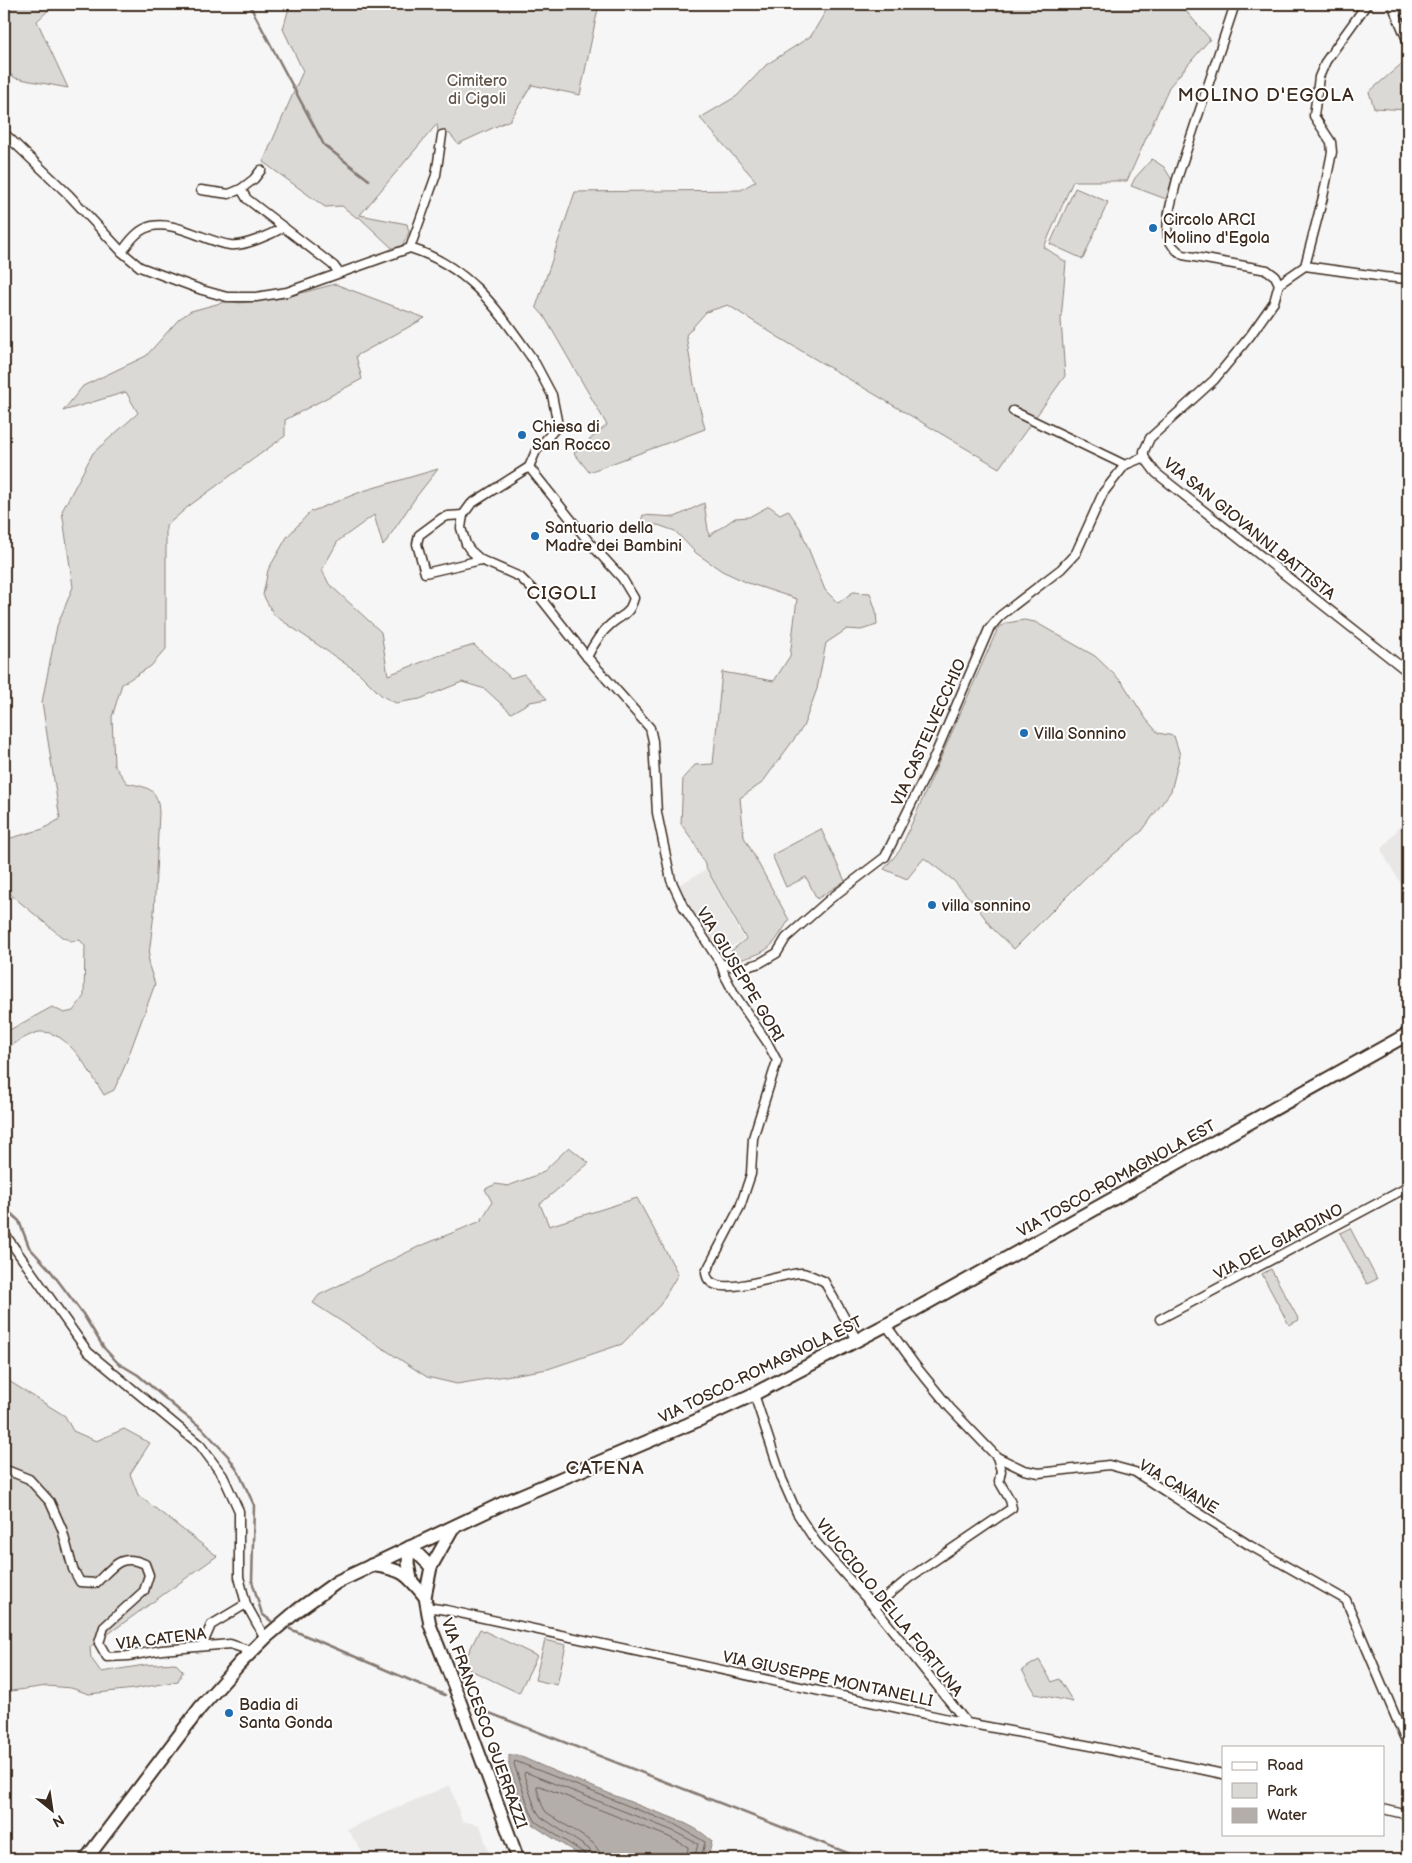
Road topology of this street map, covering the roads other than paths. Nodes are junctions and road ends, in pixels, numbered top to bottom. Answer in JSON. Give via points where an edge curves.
{"nodes":[{"id":1,"x":1235,"y":4,"type":"edge"},
{"id":2,"x":1367,"y":4,"type":"edge"},
{"id":3,"x":1392,"y":4,"type":"edge"},
{"id":4,"x":1408,"y":42,"type":"edge"},
{"id":5,"x":4,"y":133,"type":"edge"},
{"id":6,"x":442,"y":135,"type":"dead end"},
{"id":7,"x":261,"y":170,"type":"dead end"},
{"id":8,"x":241,"y":189,"type":"junction"},
{"id":9,"x":201,"y":190,"type":"dead end"},
{"id":10,"x":284,"y":227,"type":"junction"},
{"id":11,"x":410,"y":248,"type":"junction"},
{"id":12,"x":122,"y":252,"type":"junction"},
{"id":13,"x":1305,"y":266,"type":"junction"},
{"id":14,"x":339,"y":273,"type":"junction"},
{"id":15,"x":1408,"y":279,"type":"edge"},
{"id":16,"x":1279,"y":284,"type":"junction"},
{"id":17,"x":1014,"y":411,"type":"dead end"},
{"id":18,"x":1144,"y":457,"type":"junction"},
{"id":19,"x":1125,"y":465,"type":"junction"},
{"id":20,"x":529,"y":467,"type":"junction"},
{"id":21,"x":463,"y":515,"type":"junction"},
{"id":22,"x":481,"y":560,"type":"junction"},
{"id":23,"x":587,"y":658,"type":"junction"},
{"id":24,"x":1408,"y":672,"type":"edge"},
{"id":25,"x":721,"y":964,"type":"junction"},
{"id":26,"x":1408,"y":1034,"type":"edge"},
{"id":27,"x":1408,"y":1187,"type":"edge"},
{"id":28,"x":4,"y":1233,"type":"edge"},
{"id":29,"x":1160,"y":1318,"type":"dead end"},
{"id":30,"x":886,"y":1325,"type":"junction"},
{"id":31,"x":858,"y":1340,"type":"junction"},
{"id":32,"x":754,"y":1394,"type":"junction"},
{"id":33,"x":997,"y":1457,"type":"junction"},
{"id":34,"x":4,"y":1469,"type":"edge"},
{"id":35,"x":453,"y":1528,"type":"junction"},
{"id":36,"x":410,"y":1547,"type":"junction"},
{"id":37,"x":371,"y":1565,"type":"junction"},
{"id":38,"x":431,"y":1567,"type":"junction"},
{"id":39,"x":411,"y":1579,"type":"junction"},
{"id":40,"x":426,"y":1602,"type":"junction"},
{"id":41,"x":246,"y":1604,"type":"junction"},
{"id":42,"x":874,"y":1608,"type":"junction"},
{"id":43,"x":265,"y":1638,"type":"junction"},
{"id":44,"x":202,"y":1646,"type":"junction"},
{"id":45,"x":251,"y":1651,"type":"junction"},
{"id":46,"x":967,"y":1723,"type":"junction"},
{"id":47,"x":1408,"y":1746,"type":"edge"},
{"id":48,"x":1222,"y":1774,"type":"edge"},
{"id":49,"x":1384,"y":1809,"type":"edge"},
{"id":50,"x":1408,"y":1815,"type":"edge"},
{"id":51,"x":86,"y":1859,"type":"edge"},
{"id":52,"x":518,"y":1859,"type":"edge"}],
"edges":[{"from":1,"to":16,"type":"street","via":[[1177,179],[1170,207],[1168,237],[1183,255],[1267,270]]},
{"from":2,"to":13,"type":"street","via":[[1326,61],[1319,77],[1314,116],[1331,142],[1332,152]]},
{"from":3,"to":4,"type":"street"},
{"from":5,"to":12,"type":"street","via":[[69,195]]},
{"from":6,"to":11,"type":"street","via":[[436,175]]},
{"from":7,"to":8,"type":"street"},
{"from":8,"to":9,"type":"street","via":[[229,194]]},
{"from":8,"to":10,"type":"street","via":[[247,199]]},
{"from":10,"to":12,"type":"street","via":[[265,237],[232,245],[161,224],[135,235]]},
{"from":10,"to":14,"type":"street"},
{"from":11,"to":14,"type":"street"},
{"from":11,"to":20,"type":"street","via":[[430,254],[471,282],[523,346],[552,395],[557,420],[555,429],[536,451]]},
{"from":12,"to":14,"type":"street","via":[[140,267],[227,296],[256,297],[286,292]]},
{"from":13,"to":15,"type":"street"},
{"from":13,"to":16,"type":"street"},
{"from":16,"to":18,"type":"street","name":"VIA SAN GIOVANNI BATTISTA","via":[[1274,302],[1250,336],[1214,380],[1150,438]]},
{"from":17,"to":19,"type":"street"},
{"from":18,"to":19,"type":"street","name":"VIA CASTELVECCHIO"},
{"from":18,"to":24,"type":"street","name":"VIA SAN GIOVANNI BATTISTA","via":[[1156,473]]},
{"from":19,"to":25,"type":"street","name":"VIA CASTELVECCHIO","via":[[1103,492],[1076,554],[988,629],[932,762],[885,856],[786,938],[776,953],[743,968]]},
{"from":20,"to":21,"type":"street","via":[[471,504]]},
{"from":20,"to":23,"type":"street","via":[[622,578],[634,598],[630,610],[595,641]]},
{"from":21,"to":22,"type":"street","via":[[461,528],[466,544]]},
{"from":21,"to":22,"type":"street","via":[[442,518],[419,535],[417,544],[425,573]]},
{"from":22,"to":23,"type":"street","name":"VIA GIUSEPPE GORI","via":[[520,577],[539,596]]},
{"from":23,"to":25,"type":"street","name":"VIA GIUSEPPE GORI","via":[[650,728],[657,813],[671,880],[683,906]]},
{"from":25,"to":31,"type":"street","name":"VIA GIUSEPPE GORI","via":[[735,995],[777,1061],[753,1138],[751,1174],[740,1207],[706,1272],[706,1278],[722,1287],[802,1273],[824,1281]]},
{"from":26,"to":30,"type":"main road","name":"VIA TOSCO-ROMAGNOLA EST"},
{"from":27,"to":29,"type":"street","name":"VIA DEL GIARDINO"},
{"from":28,"to":41,"type":"street","via":[[88,1352],[200,1445],[223,1476],[238,1511],[239,1577]]},
{"from":30,"to":31,"type":"main road","name":"VIA TOSCO-ROMAGNOLA EST"},
{"from":30,"to":33,"type":"street","name":"VIA CAVANE","via":[[950,1408]]},
{"from":31,"to":32,"type":"main road","name":"VIA TOSCO-ROMAGNOLA EST"},
{"from":32,"to":35,"type":"main road","name":"VIA TOSCO-ROMAGNOLA EST"},
{"from":32,"to":42,"type":"street","name":"VIUCCIOLO DELLA FORTUNA","via":[[782,1479],[798,1513],[816,1542]]},
{"from":33,"to":42,"type":"street","via":[[1001,1471],[999,1480],[1012,1508],[909,1578]]},
{"from":33,"to":47,"type":"street","name":"VIA CAVANE","via":[[1024,1470],[1039,1473],[1108,1465],[1135,1472],[1249,1545],[1346,1600]]},
{"from":34,"to":44,"type":"street","name":"VIA CATENA","via":[[29,1479],[50,1502],[80,1582],[96,1582],[118,1562],[132,1558],[146,1564],[149,1575],[144,1591],[104,1627],[99,1643],[107,1657]]},
{"from":35,"to":36,"type":"main road","name":"VIA TOSCO-ROMAGNOLA EST"},
{"from":35,"to":38,"type":"main road","name":"VIA FRANCESCO GUERRAZZI"},
{"from":36,"to":37,"type":"main road","name":"VIA TOSCO-ROMAGNOLA EST"},
{"from":36,"to":38,"type":"main road"},
{"from":36,"to":39,"type":"main road"},
{"from":37,"to":39,"type":"main road","name":"VIA FRANCESCO GUERRAZZI","via":[[396,1569]]},
{"from":37,"to":43,"type":"main road","name":"VIA TOSCO-ROMAGNOLA EST","via":[[322,1592]]},
{"from":38,"to":40,"type":"main road","name":"VIA FRANCESCO GUERRAZZI"},
{"from":39,"to":40,"type":"main road","name":"VIA FRANCESCO GUERRAZZI"},
{"from":40,"to":46,"type":"street","name":"VIA GIUSEPPE MONTANELLI","via":[[446,1610]]},
{"from":40,"to":52,"type":"main road","name":"VIA FRANCESCO GUERRAZZI","via":[[430,1626]]},
{"from":41,"to":43,"type":"street"},
{"from":41,"to":44,"type":"street","via":[[211,1625]]},
{"from":42,"to":46,"type":"street","name":"VIUCCIOLO DELLA FORTUNA"},
{"from":43,"to":45,"type":"main road","name":"VIA TOSCO-ROMAGNOLA EST"},
{"from":44,"to":45,"type":"street","name":"VIA CATENA","via":[[230,1644]]},
{"from":45,"to":51,"type":"main road","name":"VIA TOSCO-ROMAGNOLA EST","via":[[200,1708]]},
{"from":46,"to":48,"type":"street","name":"VIA GIUSEPPE MONTANELLI"},
{"from":49,"to":50,"type":"street"}]}
